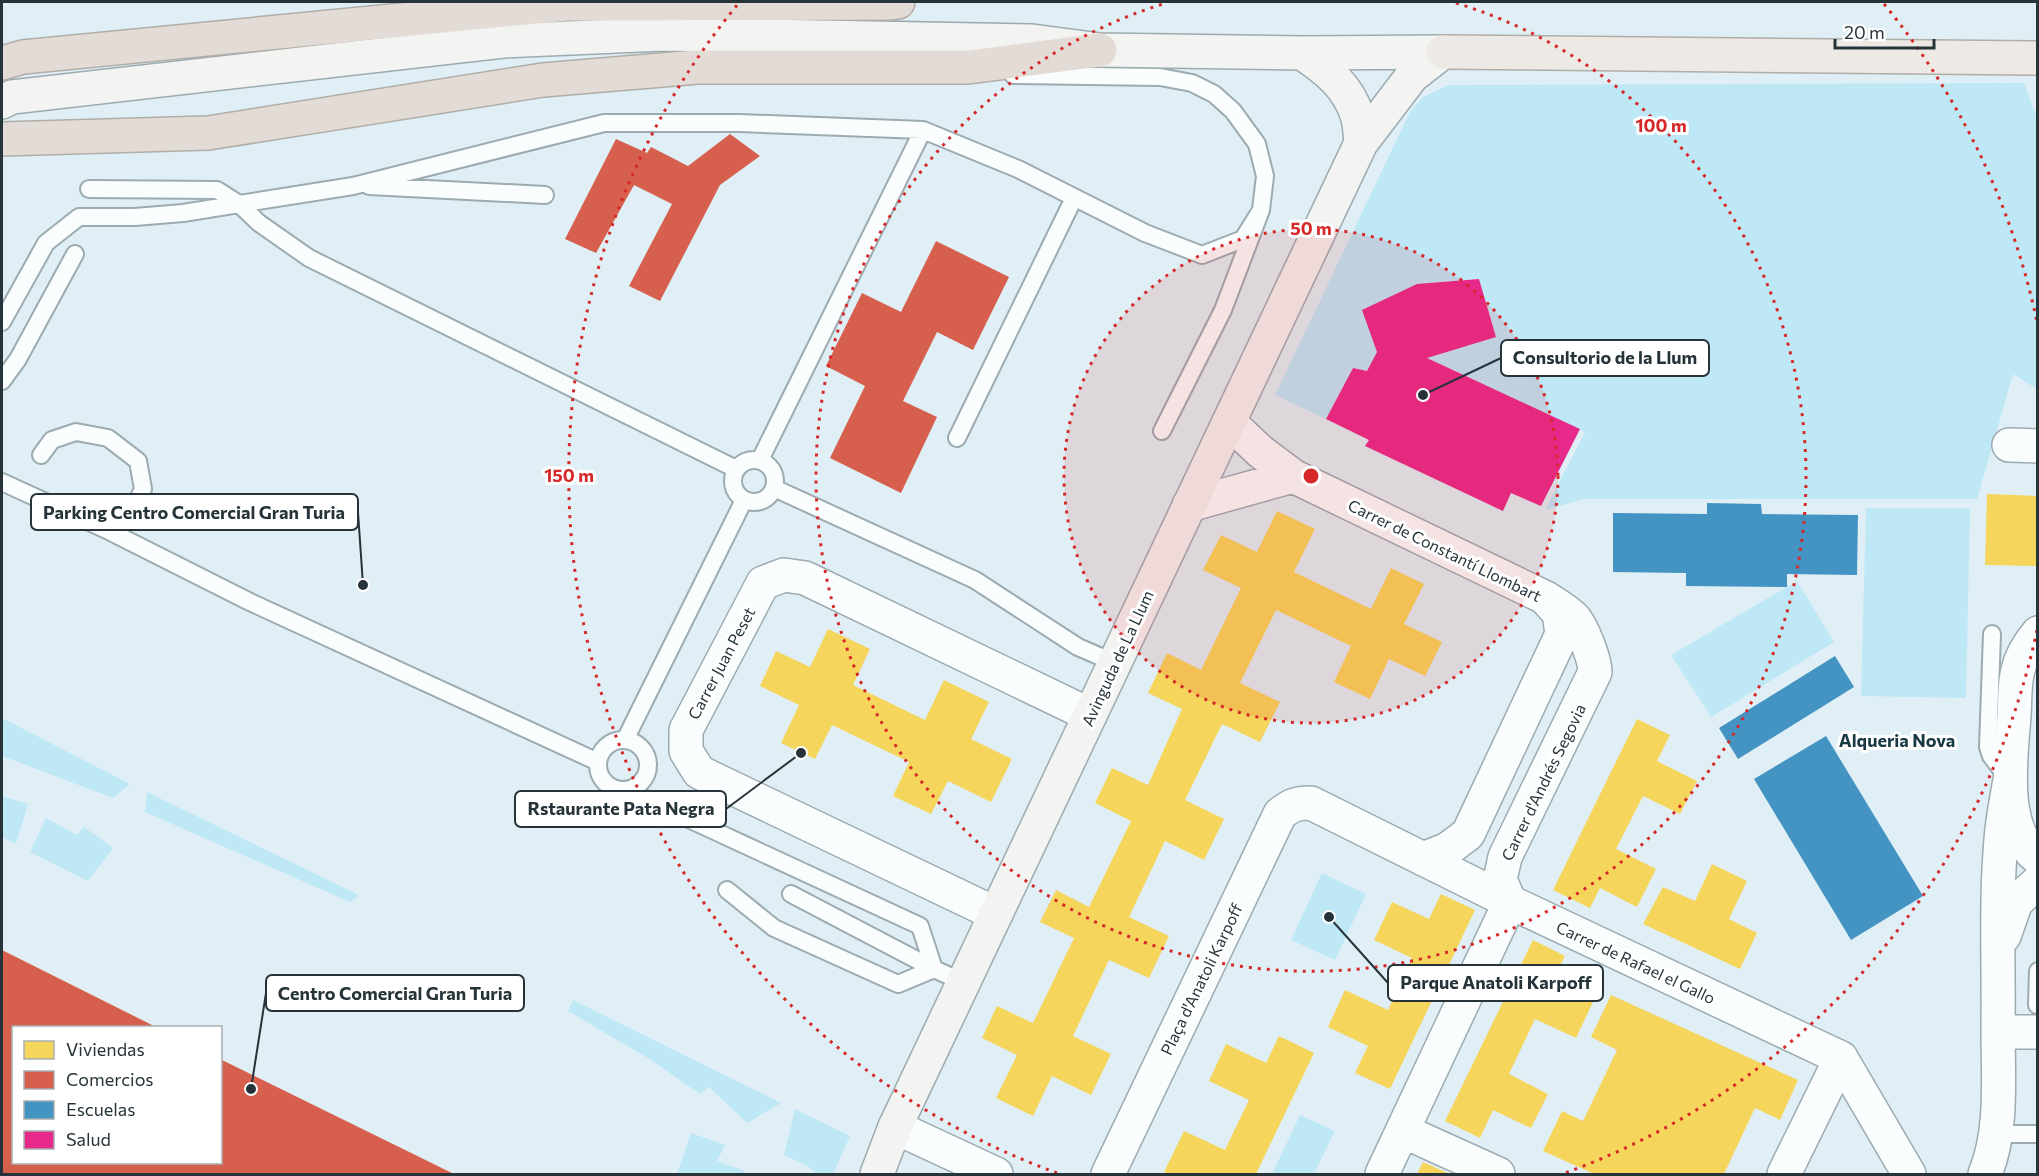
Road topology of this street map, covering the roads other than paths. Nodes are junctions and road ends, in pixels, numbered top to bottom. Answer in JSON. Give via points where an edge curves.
{"nodes":[{"id":1,"x":898,"y":2,"type":"edge"},
{"id":2,"x":1100,"y":50,"type":"junction"},
{"id":3,"x":1443,"y":52,"type":"junction"},
{"id":4,"x":1302,"y":53,"type":"junction"},
{"id":5,"x":2037,"y":58,"type":"edge"},
{"id":6,"x":2,"y":63,"type":"edge"},
{"id":7,"x":968,"y":67,"type":"junction"},
{"id":8,"x":2,"y":102,"type":"edge"},
{"id":9,"x":923,"y":130,"type":"junction"},
{"id":10,"x":11,"y":139,"type":"edge"},
{"id":11,"x":1361,"y":143,"type":"junction"},
{"id":12,"x":353,"y":186,"type":"junction"},
{"id":13,"x":89,"y":189,"type":"dead end"},
{"id":14,"x":545,"y":195,"type":"dead end"},
{"id":15,"x":1074,"y":198,"type":"junction"},
{"id":16,"x":239,"y":204,"type":"junction"},
{"id":17,"x":1262,"y":210,"type":"junction"},
{"id":18,"x":75,"y":254,"type":"dead end"},
{"id":19,"x":2,"y":322,"type":"edge"},
{"id":20,"x":2,"y":381,"type":"edge"},
{"id":21,"x":1229,"y":423,"type":"junction"},
{"id":22,"x":1162,"y":431,"type":"dead end"},
{"id":23,"x":957,"y":438,"type":"dead end"},
{"id":24,"x":41,"y":455,"type":"dead end"},
{"id":25,"x":760,"y":460,"type":"junction"},
{"id":26,"x":736,"y":470,"type":"junction"},
{"id":27,"x":1293,"y":476,"type":"junction"},
{"id":28,"x":2,"y":482,"type":"edge"},
{"id":29,"x":774,"y":488,"type":"junction"},
{"id":30,"x":744,"y":500,"type":"junction"},
{"id":31,"x":1189,"y":505,"type":"junction"},
{"id":32,"x":111,"y":532,"type":"junction"},
{"id":33,"x":1546,"y":598,"type":"junction"},
{"id":34,"x":2037,"y":633,"type":"edge"},
{"id":35,"x":1992,"y":634,"type":"dead end"},
{"id":36,"x":1584,"y":639,"type":"joint"},
{"id":37,"x":1115,"y":663,"type":"junction"},
{"id":38,"x":1090,"y":715,"type":"junction"},
{"id":39,"x":625,"y":740,"type":"junction"},
{"id":40,"x":598,"y":762,"type":"junction"},
{"id":41,"x":2010,"y":780,"type":"junction"},
{"id":42,"x":626,"y":790,"type":"junction"},
{"id":43,"x":1311,"y":803,"type":"joint"},
{"id":44,"x":2037,"y":858,"type":"edge"},
{"id":45,"x":1423,"y":859,"type":"junction"},
{"id":46,"x":2037,"y":882,"type":"edge"},
{"id":47,"x":727,"y":890,"type":"dead end"},
{"id":48,"x":791,"y":894,"type":"dead end"},
{"id":49,"x":1501,"y":897,"type":"junction"},
{"id":50,"x":996,"y":914,"type":"junction"},
{"id":51,"x":1999,"y":949,"type":"junction"},
{"id":52,"x":934,"y":969,"type":"junction"},
{"id":53,"x":2037,"y":971,"type":"edge"},
{"id":54,"x":963,"y":982,"type":"junction"},
{"id":55,"x":2037,"y":1019,"type":"edge"},
{"id":56,"x":1998,"y":1032,"type":"junction"},
{"id":57,"x":1841,"y":1058,"type":"junction"},
{"id":58,"x":895,"y":1127,"type":"junction"},
{"id":59,"x":1403,"y":1131,"type":"junction"},
{"id":60,"x":1995,"y":1134,"type":"junction"},
{"id":61,"x":2037,"y":1134,"type":"edge"},
{"id":62,"x":982,"y":1173,"type":"edge"},
{"id":63,"x":878,"y":1174,"type":"edge"},
{"id":64,"x":1108,"y":1174,"type":"edge"},
{"id":65,"x":1382,"y":1174,"type":"edge"},
{"id":66,"x":1498,"y":1174,"type":"edge"},
{"id":67,"x":1784,"y":1174,"type":"edge"},
{"id":68,"x":1909,"y":1174,"type":"edge"},
{"id":69,"x":1984,"y":1174,"type":"edge"}],
"edges":[{"from":1,"to":6,"type":"highway","via":[[566,4],[22,57]]},
{"from":2,"to":4,"type":"main road"},
{"from":2,"to":7,"type":"highway"},
{"from":2,"to":8,"type":"main road","via":[[1032,41],[675,34],[503,41],[12,97]]},
{"from":3,"to":4,"type":"main road"},
{"from":3,"to":5,"type":"main road"},
{"from":3,"to":11,"type":"main road","name":"Avinguda de La Llum","via":[[1412,76]]},
{"from":4,"to":11,"type":"main road","via":[[1328,70],[1347,93],[1358,116]]},
{"from":7,"to":10,"type":"highway","via":[[698,67],[543,80],[208,133]]},
{"from":7,"to":17,"type":"lane","via":[[1012,75],[1160,77],[1192,83],[1214,94],[1233,111],[1257,144],[1265,176]]},
{"from":9,"to":12,"type":"lane","via":[[604,123]]},
{"from":9,"to":15,"type":"lane","via":[[1018,169]]},
{"from":9,"to":25,"type":"lane"},
{"from":11,"to":21,"type":"main road","name":"Avinguda de La Llum"},
{"from":12,"to":14,"type":"lane"},
{"from":12,"to":16,"type":"lane"},
{"from":13,"to":16,"type":"lane","via":[[217,190]]},
{"from":15,"to":17,"type":"lane","via":[[1145,233],[1202,255],[1243,239]]},
{"from":15,"to":23,"type":"lane"},
{"from":16,"to":19,"type":"lane","via":[[135,217],[79,217],[46,243]]},
{"from":16,"to":26,"type":"lane","via":[[309,258]]},
{"from":17,"to":22,"type":"lane","via":[[1223,310]]},
{"from":18,"to":20,"type":"lane"},
{"from":21,"to":27,"type":"street","name":"Carrer de Constantí Llombart"},
{"from":21,"to":31,"type":"main road","name":"Avinguda de La Llum"},
{"from":24,"to":32,"type":"lane","via":[[52,440],[76,432],[108,438],[138,461],[143,489],[129,518]]},
{"from":25,"to":26,"type":"lane","via":[[746,461]]},
{"from":25,"to":29,"type":"lane","via":[[775,474]]},
{"from":26,"to":30,"type":"lane","via":[[734,489]]},
{"from":27,"to":31,"type":"street"},
{"from":27,"to":33,"type":"street","name":"Carrer de Constantí Llombart"},
{"from":28,"to":32,"type":"lane"},
{"from":29,"to":30,"type":"lane","via":[[771,495],[758,502]]},
{"from":29,"to":37,"type":"lane","via":[[975,580],[1078,647]]},
{"from":30,"to":39,"type":"lane"},
{"from":31,"to":37,"type":"main road","name":"Avinguda de La Llum"},
{"from":32,"to":40,"type":"lane","via":[[250,602]]},
{"from":33,"to":36,"type":"street","name":"Carrer de Constantí Llombart","via":[[1573,616]]},
{"from":33,"to":45,"type":"street","via":[[1558,613],[1562,634],[1468,834],[1448,849]]},
{"from":34,"to":41,"type":"street","via":[[2018,670]]},
{"from":35,"to":41,"type":"lane","via":[[1988,747]]},
{"from":36,"to":49,"type":"street","name":"Carrer d'Andrés Segovia","via":[[1595,672],[1505,857],[1500,871]]},
{"from":37,"to":38,"type":"main road","name":"Avinguda de La Llum"},
{"from":38,"to":50,"type":"main road","name":"Avinguda de La Llum"},
{"from":38,"to":50,"type":"street","name":"Carrer Juan Peset","via":[[805,578],[784,575],[763,583],[686,730],[686,751],[699,772]]},
{"from":39,"to":40,"type":"lane","via":[[609,745]]},
{"from":39,"to":42,"type":"lane","via":[[641,747],[648,762],[640,784]]},
{"from":40,"to":42,"type":"lane","via":[[604,782]]},
{"from":41,"to":44,"type":"street","via":[[2022,841]]},
{"from":41,"to":51,"type":"street","via":[[2002,830]]},
{"from":42,"to":52,"type":"lane","via":[[920,926]]},
{"from":43,"to":45,"type":"street","name":"Carrer de Rafael el Gallo"},
{"from":43,"to":64,"type":"street","name":"Plaça d'Anatoli Karpoff","via":[[1292,805],[1280,814]]},
{"from":45,"to":49,"type":"street","name":"Carrer de Rafael el Gallo"},
{"from":46,"to":51,"type":"street","via":[[2016,902]]},
{"from":47,"to":52,"type":"lane","via":[[774,928],[898,984]]},
{"from":48,"to":52,"type":"lane"},
{"from":49,"to":57,"type":"street","name":"Carrer de Rafael el Gallo"},
{"from":49,"to":59,"type":"street"},
{"from":50,"to":54,"type":"main road","name":"Avinguda de La Llum"},
{"from":51,"to":56,"type":"street"},
{"from":52,"to":54,"type":"lane"},
{"from":53,"to":55,"type":"lane"},
{"from":54,"to":58,"type":"main road","name":"Avinguda de La Llum"},
{"from":55,"to":56,"type":"street"},
{"from":56,"to":60,"type":"street"},
{"from":57,"to":67,"type":"street"},
{"from":57,"to":68,"type":"street"},
{"from":58,"to":62,"type":"street"},
{"from":58,"to":63,"type":"main road","name":"Avinguda de La Llum"},
{"from":59,"to":65,"type":"street"},
{"from":59,"to":66,"type":"street"},
{"from":60,"to":61,"type":"lane"},
{"from":60,"to":69,"type":"street"}]}
